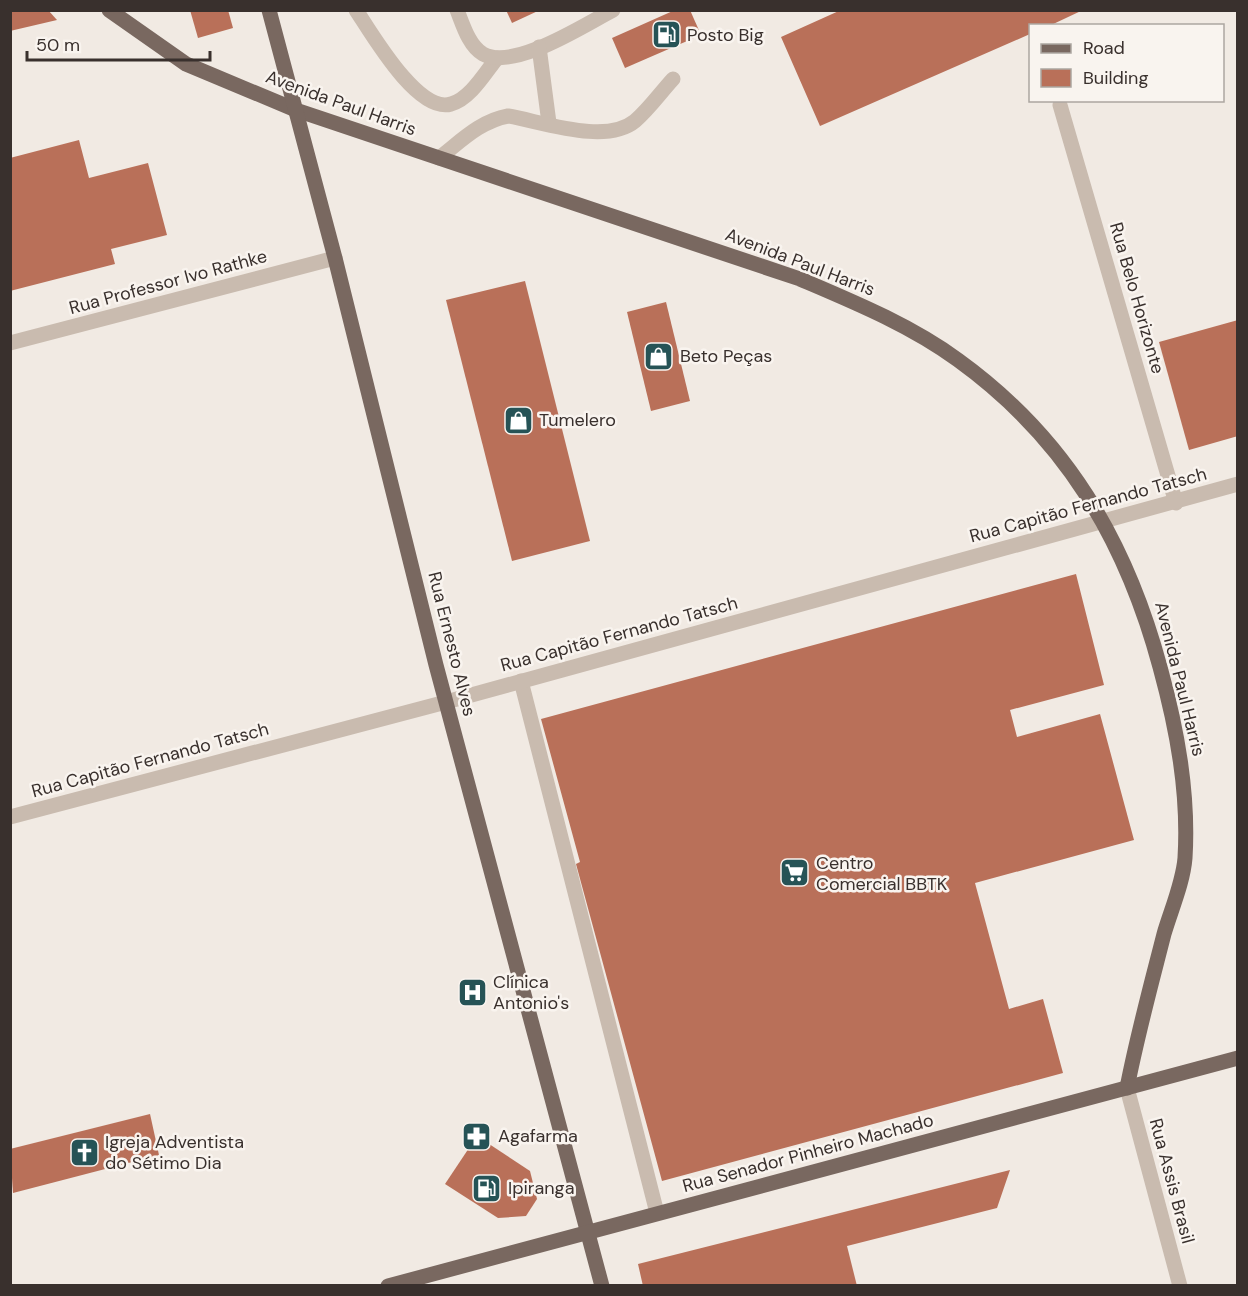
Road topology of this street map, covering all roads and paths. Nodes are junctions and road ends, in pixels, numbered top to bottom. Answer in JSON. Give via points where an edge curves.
{"nodes":[{"id":1,"x":109,"y":10,"type":"edge"},
{"id":2,"x":269,"y":10,"type":"edge"},
{"id":3,"x":356,"y":10,"type":"edge"},
{"id":4,"x":457,"y":10,"type":"edge"},
{"id":5,"x":613,"y":10,"type":"edge"},
{"id":6,"x":539,"y":47,"type":"junction"},
{"id":7,"x":497,"y":58,"type":"junction"},
{"id":8,"x":673,"y":79,"type":"dead end"},
{"id":9,"x":1060,"y":105,"type":"dead end"},
{"id":10,"x":296,"y":110,"type":"junction"},
{"id":11,"x":549,"y":123,"type":"junction"},
{"id":12,"x":439,"y":158,"type":"junction"},
{"id":13,"x":335,"y":258,"type":"junction"},
{"id":14,"x":10,"y":343,"type":"edge"},
{"id":15,"x":1238,"y":484,"type":"edge"},
{"id":16,"x":1176,"y":503,"type":"junction"},
{"id":17,"x":1104,"y":521,"type":"junction"},
{"id":18,"x":521,"y":681,"type":"junction"},
{"id":19,"x":446,"y":702,"type":"junction"},
{"id":20,"x":10,"y":817,"type":"edge"},
{"id":21,"x":1238,"y":1058,"type":"edge"},
{"id":22,"x":1126,"y":1088,"type":"junction"},
{"id":23,"x":657,"y":1213,"type":"junction"},
{"id":24,"x":587,"y":1232,"type":"junction"},
{"id":25,"x":388,"y":1286,"type":"edge"},
{"id":26,"x":602,"y":1286,"type":"edge"},
{"id":27,"x":1180,"y":1286,"type":"edge"}],
"edges":[{"from":1,"to":10,"type":"main road","name":"Avenida Paul Harris","via":[[186,64]]},
{"from":2,"to":10,"type":"main road","name":"Rua Ernesto Alves"},
{"from":3,"to":7,"type":"street","via":[[394,66],[422,96],[438,105],[465,97]]},
{"from":4,"to":7,"type":"street","via":[[468,38],[482,53]]},
{"from":5,"to":6,"type":"street"},
{"from":6,"to":7,"type":"street","via":[[518,57]]},
{"from":6,"to":11,"type":"street"},
{"from":8,"to":11,"type":"street","via":[[634,121],[618,130],[596,134]]},
{"from":9,"to":16,"type":"street","name":"Rua Belo Horizonte"},
{"from":10,"to":12,"type":"main road","name":"Avenida Paul Harris"},
{"from":10,"to":13,"type":"main road","name":"Rua Ernesto Alves"},
{"from":11,"to":12,"type":"street","via":[[507,116],[494,118]]},
{"from":12,"to":17,"type":"main road","name":"Avenida Paul Harris","via":[[800,279],[878,312],[958,359],[1016,408],[1063,459]]},
{"from":13,"to":14,"type":"street","name":"Rua Professor Ivo Rathke"},
{"from":13,"to":19,"type":"main road","name":"Rua Ernesto Alves"},
{"from":15,"to":16,"type":"street","name":"Rua Capitão Fernando Tatsch"},
{"from":16,"to":17,"type":"street","name":"Rua Capitão Fernando Tatsch"},
{"from":17,"to":18,"type":"street","name":"Rua Capitão Fernando Tatsch"},
{"from":17,"to":22,"type":"main road","name":"Avenida Paul Harris","via":[[1146,612],[1184,776],[1185,860]]},
{"from":18,"to":19,"type":"street","name":"Rua Capitão Fernando Tatsch"},
{"from":18,"to":23,"type":"street"},
{"from":19,"to":20,"type":"street","name":"Rua Capitão Fernando Tatsch"},
{"from":19,"to":24,"type":"main road","name":"Rua Ernesto Alves"},
{"from":21,"to":22,"type":"main road","name":"Rua Senador Pinheiro Machado"},
{"from":22,"to":23,"type":"main road","name":"Rua Senador Pinheiro Machado"},
{"from":22,"to":27,"type":"street","name":"Rua Assis Brasil"},
{"from":23,"to":24,"type":"main road","name":"Rua Senador Pinheiro Machado"},
{"from":24,"to":25,"type":"main road","name":"Rua Senador Pinheiro Machado"},
{"from":24,"to":26,"type":"main road","name":"Rua Ernesto Alves"}]}
